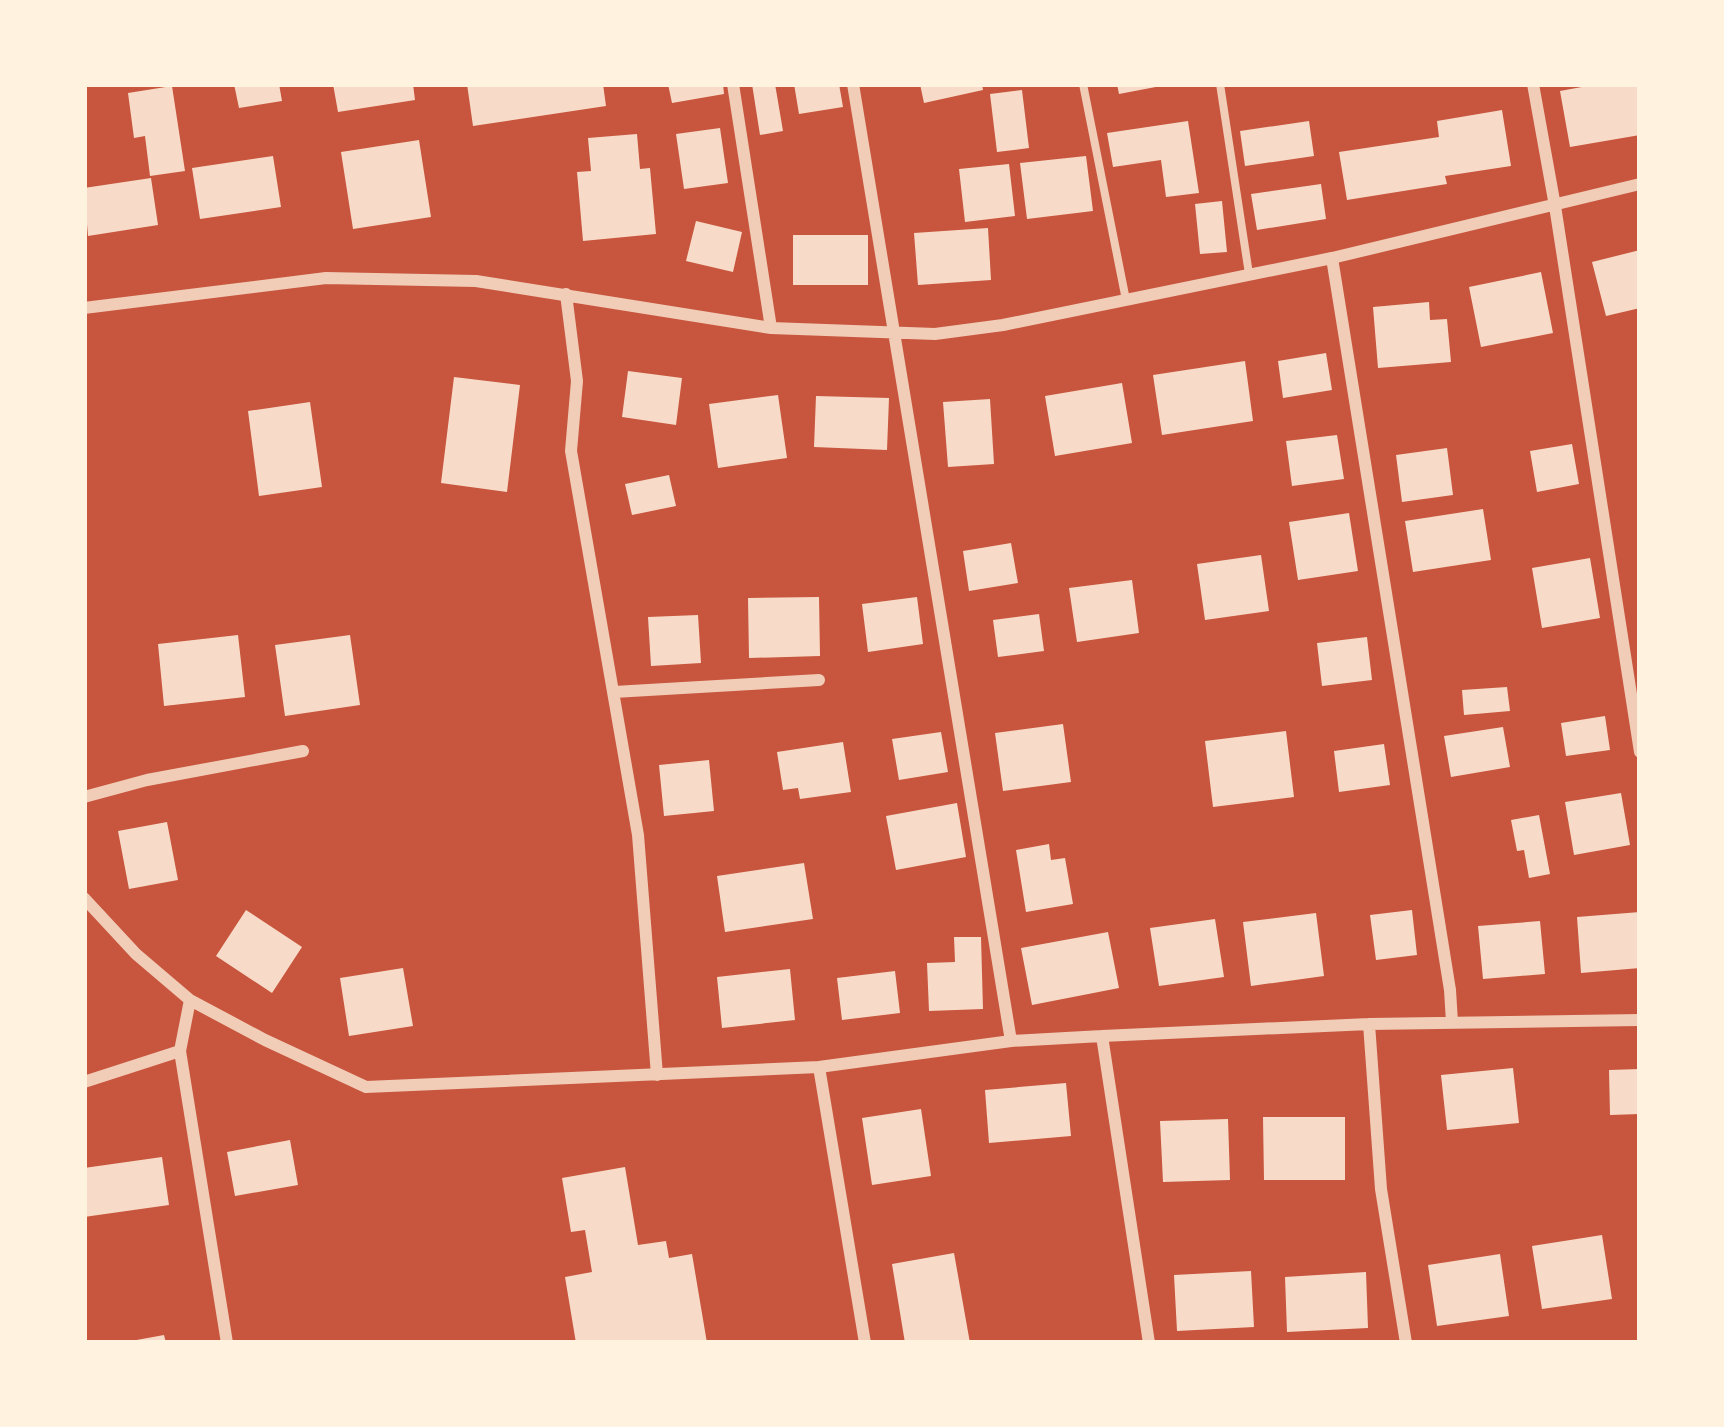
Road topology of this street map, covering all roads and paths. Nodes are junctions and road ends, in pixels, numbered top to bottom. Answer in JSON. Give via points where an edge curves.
{"nodes":[{"id":1,"x":733,"y":84,"type":"edge"},
{"id":2,"x":854,"y":84,"type":"edge"},
{"id":3,"x":1083,"y":84,"type":"edge"},
{"id":4,"x":1220,"y":84,"type":"edge"},
{"id":5,"x":1533,"y":84,"type":"edge"},
{"id":6,"x":1640,"y":184,"type":"edge"},
{"id":7,"x":1555,"y":206,"type":"junction"},
{"id":8,"x":1332,"y":258,"type":"junction"},
{"id":9,"x":1249,"y":274,"type":"junction"},
{"id":10,"x":566,"y":294,"type":"junction"},
{"id":11,"x":1126,"y":300,"type":"junction"},
{"id":12,"x":84,"y":308,"type":"edge"},
{"id":13,"x":771,"y":328,"type":"junction"},
{"id":14,"x":892,"y":334,"type":"junction"},
{"id":15,"x":819,"y":680,"type":"dead end"},
{"id":16,"x":614,"y":692,"type":"junction"},
{"id":17,"x":303,"y":752,"type":"dead end"},
{"id":18,"x":1640,"y":752,"type":"edge"},
{"id":19,"x":84,"y":797,"type":"edge"},
{"id":20,"x":84,"y":898,"type":"edge"},
{"id":21,"x":190,"y":1000,"type":"junction"},
{"id":22,"x":1640,"y":1021,"type":"edge"},
{"id":23,"x":1452,"y":1022,"type":"junction"},
{"id":24,"x":1369,"y":1024,"type":"junction"},
{"id":25,"x":1102,"y":1036,"type":"junction"},
{"id":26,"x":1011,"y":1041,"type":"junction"},
{"id":27,"x":180,"y":1051,"type":"junction"},
{"id":28,"x":819,"y":1067,"type":"junction"},
{"id":29,"x":657,"y":1075,"type":"junction"},
{"id":30,"x":84,"y":1082,"type":"edge"},
{"id":31,"x":226,"y":1343,"type":"edge"},
{"id":32,"x":865,"y":1343,"type":"edge"},
{"id":33,"x":1149,"y":1343,"type":"edge"},
{"id":34,"x":1406,"y":1343,"type":"edge"}],
"edges":[{"from":1,"to":13,"type":"street"},
{"from":2,"to":14,"type":"street"},
{"from":3,"to":11,"type":"lane"},
{"from":4,"to":9,"type":"lane"},
{"from":5,"to":7,"type":"street"},
{"from":6,"to":7,"type":"street"},
{"from":7,"to":8,"type":"street"},
{"from":7,"to":18,"type":"street"},
{"from":8,"to":9,"type":"street"},
{"from":8,"to":23,"type":"street"},
{"from":9,"to":11,"type":"street"},
{"from":10,"to":12,"type":"street","via":[[476,281],[326,278]]},
{"from":10,"to":13,"type":"street"},
{"from":10,"to":16,"type":"street","via":[[577,381],[571,451]]},
{"from":11,"to":14,"type":"street","via":[[1003,325]]},
{"from":13,"to":14,"type":"street"},
{"from":14,"to":26,"type":"street"},
{"from":15,"to":16,"type":"street"},
{"from":16,"to":29,"type":"street","via":[[638,835]]},
{"from":17,"to":19,"type":"street"},
{"from":20,"to":21,"type":"street"},
{"from":21,"to":27,"type":"street"},
{"from":21,"to":29,"type":"street","via":[[366,1087]]},
{"from":22,"to":23,"type":"street"},
{"from":23,"to":24,"type":"street"},
{"from":24,"to":25,"type":"street"},
{"from":24,"to":34,"type":"street","via":[[1381,1189]]},
{"from":25,"to":26,"type":"street"},
{"from":25,"to":33,"type":"street"},
{"from":26,"to":28,"type":"street"},
{"from":27,"to":30,"type":"street"},
{"from":27,"to":31,"type":"street"},
{"from":28,"to":29,"type":"street"},
{"from":28,"to":32,"type":"street"}]}
